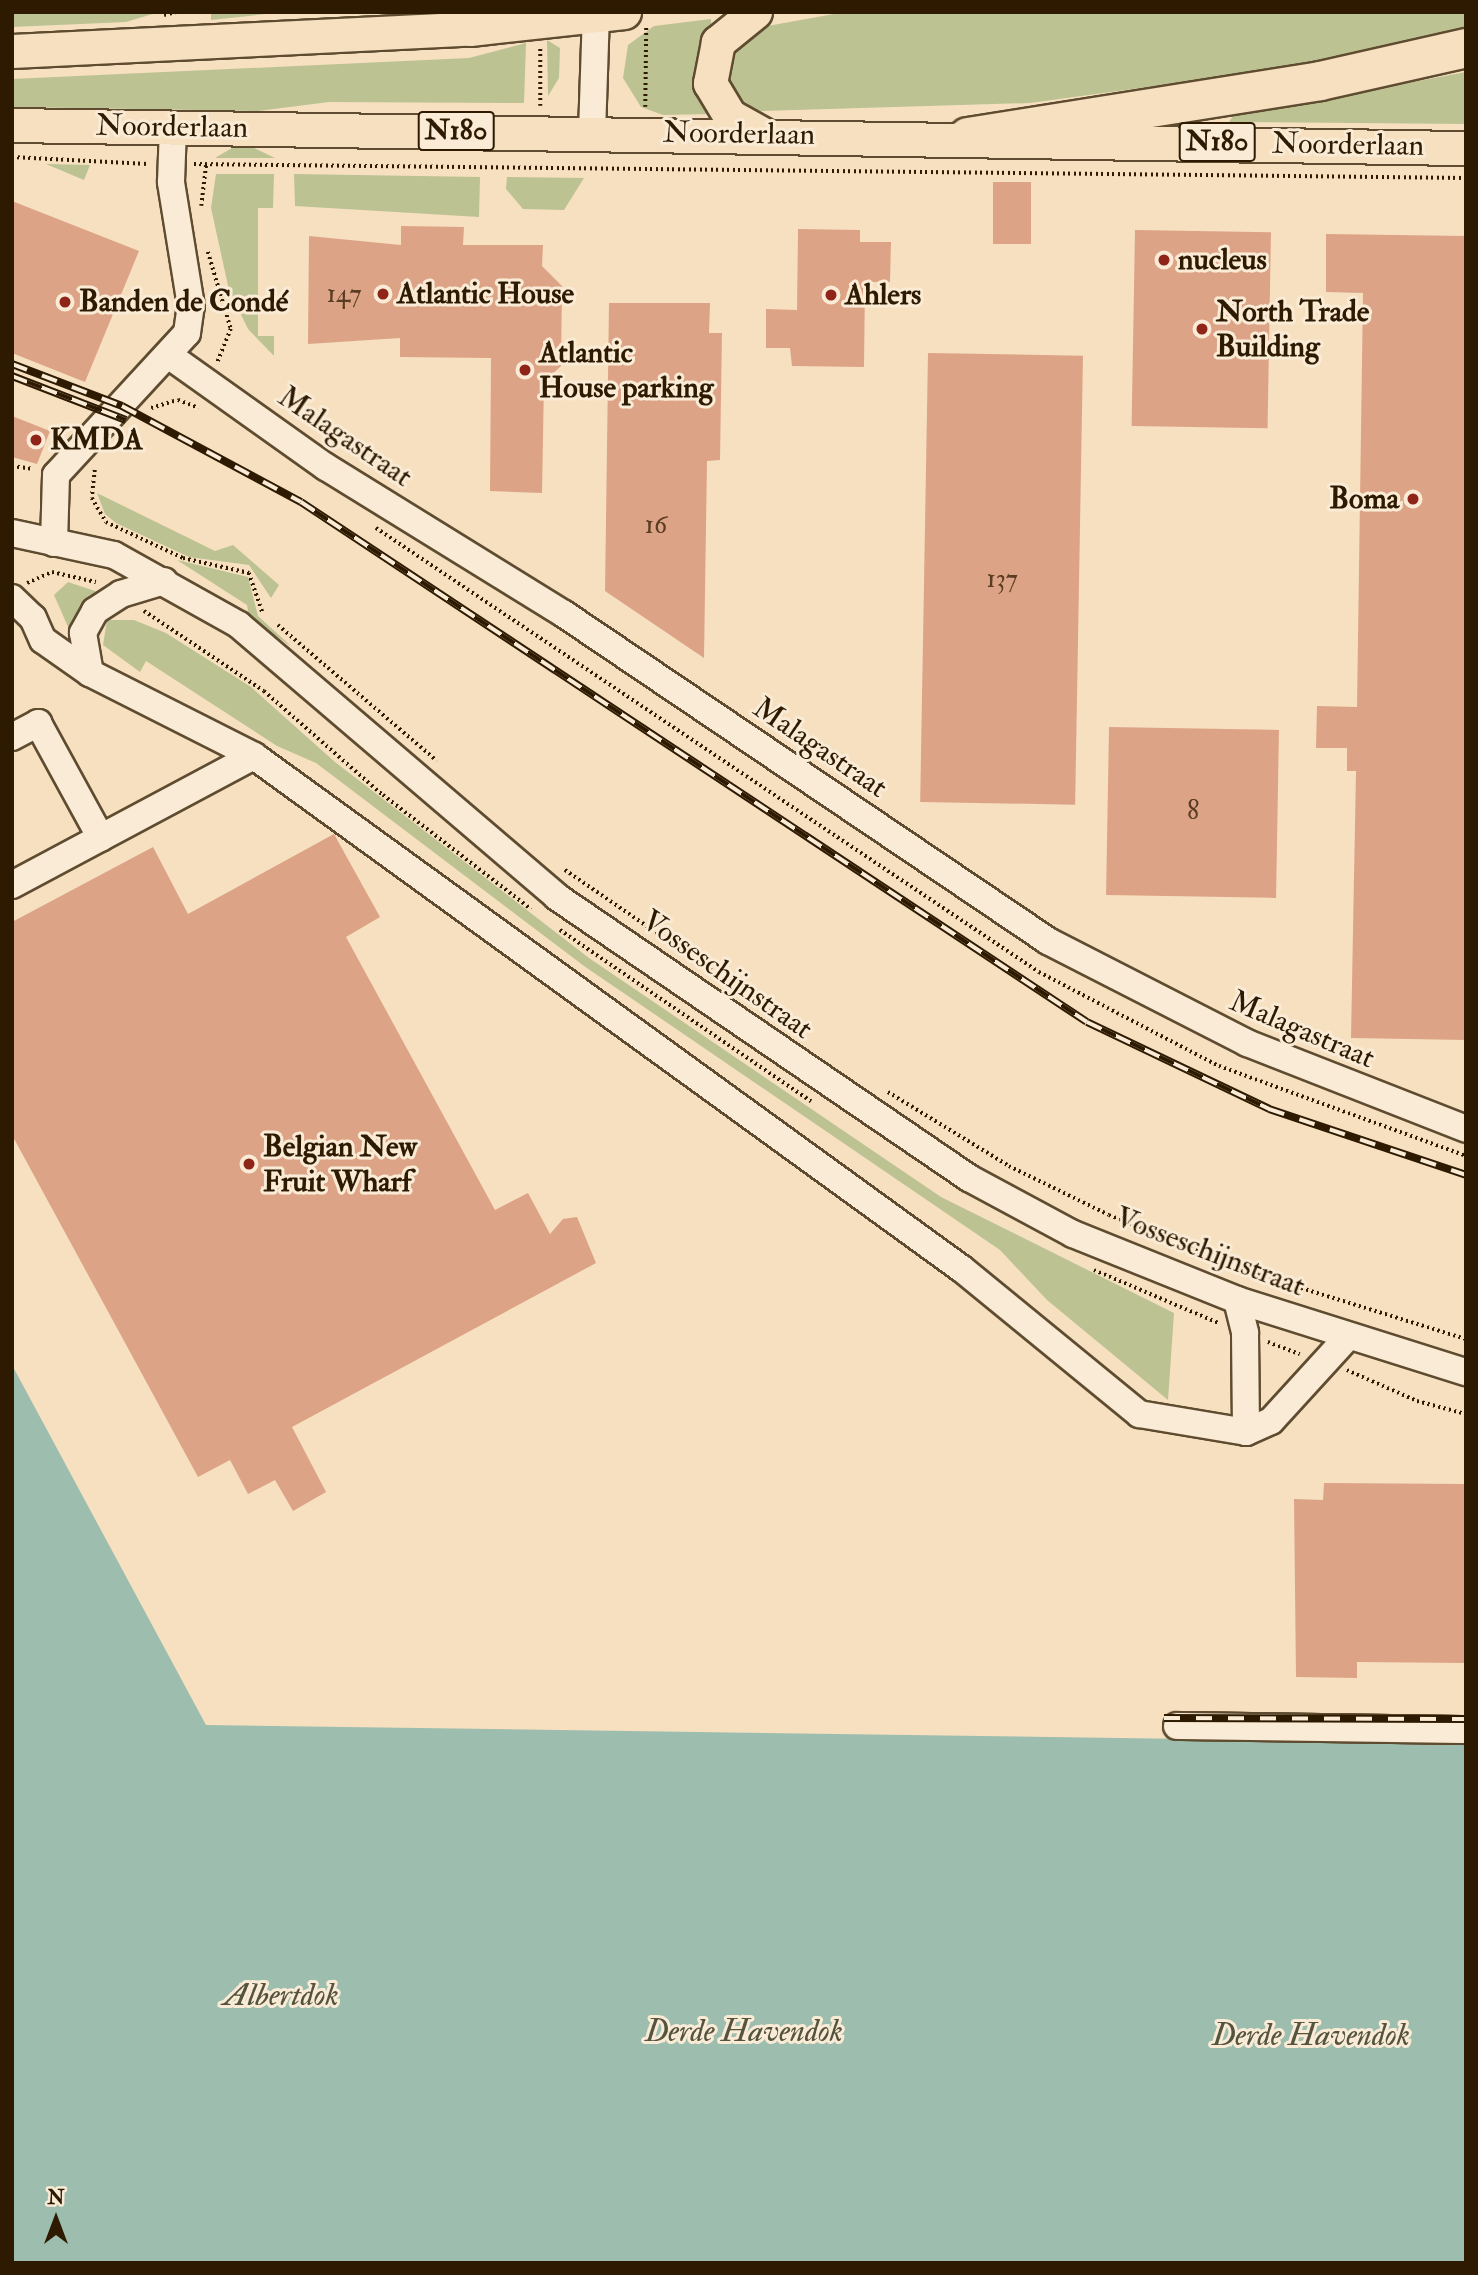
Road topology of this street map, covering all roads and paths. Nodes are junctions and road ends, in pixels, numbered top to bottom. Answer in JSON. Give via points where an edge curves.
{"nodes":[{"id":1,"x":646,"y":12,"type":"edge"},
{"id":2,"x":755,"y":12,"type":"edge"},
{"id":3,"x":605,"y":14,"type":"edge"},
{"id":4,"x":541,"y":22,"type":"junction"},
{"id":5,"x":1466,"y":48,"type":"edge"},
{"id":6,"x":12,"y":51,"type":"edge"},
{"id":7,"x":12,"y":125,"type":"edge"},
{"id":8,"x":173,"y":127,"type":"junction"},
{"id":9,"x":540,"y":132,"type":"junction"},
{"id":10,"x":592,"y":133,"type":"junction"},
{"id":11,"x":645,"y":133,"type":"junction"},
{"id":12,"x":764,"y":135,"type":"junction"},
{"id":13,"x":968,"y":137,"type":"junction"},
{"id":14,"x":1466,"y":148,"type":"edge"},
{"id":15,"x":12,"y":157,"type":"edge"},
{"id":16,"x":171,"y":164,"type":"junction"},
{"id":17,"x":540,"y":168,"type":"junction"},
{"id":18,"x":645,"y":169,"type":"junction"},
{"id":19,"x":1466,"y":178,"type":"edge"},
{"id":20,"x":171,"y":357,"type":"junction"},
{"id":21,"x":189,"y":402,"type":"dead end"},
{"id":22,"x":143,"y":416,"type":"dead end"},
{"id":23,"x":97,"y":464,"type":"dead end"},
{"id":24,"x":12,"y":533,"type":"edge"},
{"id":25,"x":54,"y":543,"type":"junction"},
{"id":26,"x":13,"y":581,"type":"edge"},
{"id":27,"x":164,"y":581,"type":"junction"},
{"id":28,"x":101,"y":583,"type":"dead end"},
{"id":29,"x":12,"y":598,"type":"edge"},
{"id":30,"x":90,"y":673,"type":"junction"},
{"id":31,"x":12,"y":737,"type":"edge"},
{"id":32,"x":254,"y":756,"type":"junction"},
{"id":33,"x":441,"y":765,"type":"dead end"},
{"id":34,"x":100,"y":838,"type":"junction"},
{"id":35,"x":558,"y":865,"type":"dead end"},
{"id":36,"x":12,"y":885,"type":"edge"},
{"id":37,"x":774,"y":1014,"type":"dead end"},
{"id":38,"x":878,"y":1085,"type":"dead end"},
{"id":39,"x":1466,"y":1129,"type":"edge"},
{"id":40,"x":1237,"y":1300,"type":"junction"},
{"id":41,"x":1346,"y":1339,"type":"junction"},
{"id":42,"x":1466,"y":1339,"type":"edge"},
{"id":43,"x":1466,"y":1372,"type":"edge"},
{"id":44,"x":1246,"y":1432,"type":"junction"},
{"id":45,"x":1177,"y":1726,"type":"dead end"},
{"id":46,"x":1466,"y":1730,"type":"edge"}],
"edges":[{"from":1,"to":11,"type":"path"},
{"from":2,"to":12,"type":"main road","via":[[718,41],[710,83],[730,116]]},
{"from":3,"to":4,"type":"main road"},
{"from":3,"to":10,"type":"street"},
{"from":4,"to":6,"type":"main road"},
{"from":4,"to":9,"type":"path"},
{"from":5,"to":13,"type":"highway","via":[[1320,81]]},
{"from":7,"to":8,"type":"main road","name":"Noorderlaan","number":"N180"},
{"from":8,"to":9,"type":"main road","name":"Noorderlaan","number":"N180"},
{"from":8,"to":16,"type":"street"},
{"from":9,"to":10,"type":"main road","name":"Noorderlaan","number":"N180"},
{"from":9,"to":17,"type":"path"},
{"from":10,"to":11,"type":"main road","name":"Noorderlaan","number":"N180"},
{"from":11,"to":12,"type":"main road","name":"Noorderlaan","number":"N180"},
{"from":11,"to":18,"type":"path"},
{"from":12,"to":13,"type":"main road","name":"Noorderlaan","number":"N180"},
{"from":13,"to":14,"type":"main road","name":"Noorderlaan","number":"N180"},
{"from":15,"to":16,"type":"path"},
{"from":16,"to":17,"type":"path"},
{"from":16,"to":20,"type":"street","via":[[191,306],[187,334]]},
{"from":17,"to":18,"type":"path"},
{"from":18,"to":19,"type":"path"},
{"from":20,"to":25,"type":"street","via":[[56,475]]},
{"from":20,"to":39,"type":"street","name":"Malagastraat","via":[[326,467],[564,614],[1048,941],[1237,1039]]},
{"from":21,"to":22,"type":"path","via":[[165,401]]},
{"from":23,"to":33,"type":"path","via":[[92,498],[106,522],[183,558],[249,573],[263,614],[303,641]]},
{"from":24,"to":25,"type":"street","name":"Vosseschijnstraat"},
{"from":25,"to":27,"type":"street","name":"Vosseschijnstraat","via":[[114,555]]},
{"from":26,"to":28,"type":"path","via":[[23,584],[59,572]]},
{"from":27,"to":30,"type":"street","via":[[121,594],[95,611],[83,633]]},
{"from":27,"to":40,"type":"street","name":"Vosseschijnstraat","via":[[289,663],[557,897],[901,1137],[1073,1234]]},
{"from":29,"to":30,"type":"street","via":[[33,618],[43,640]]},
{"from":30,"to":32,"type":"street"},
{"from":31,"to":34,"type":"street","via":[[38,723]]},
{"from":32,"to":34,"type":"street"},
{"from":32,"to":44,"type":"street","via":[[962,1269],[1139,1414]]},
{"from":34,"to":36,"type":"street"},
{"from":35,"to":37,"type":"path"},
{"from":38,"to":42,"type":"path","via":[[1009,1166],[1109,1214],[1259,1275]]},
{"from":40,"to":41,"type":"street","name":"Vosseschijnstraat"},
{"from":40,"to":44,"type":"street","via":[[1245,1333]]},
{"from":41,"to":43,"type":"street","name":"Vosseschijnstraat"},
{"from":41,"to":44,"type":"street","via":[[1271,1421]]},
{"from":45,"to":46,"type":"street"}]}
